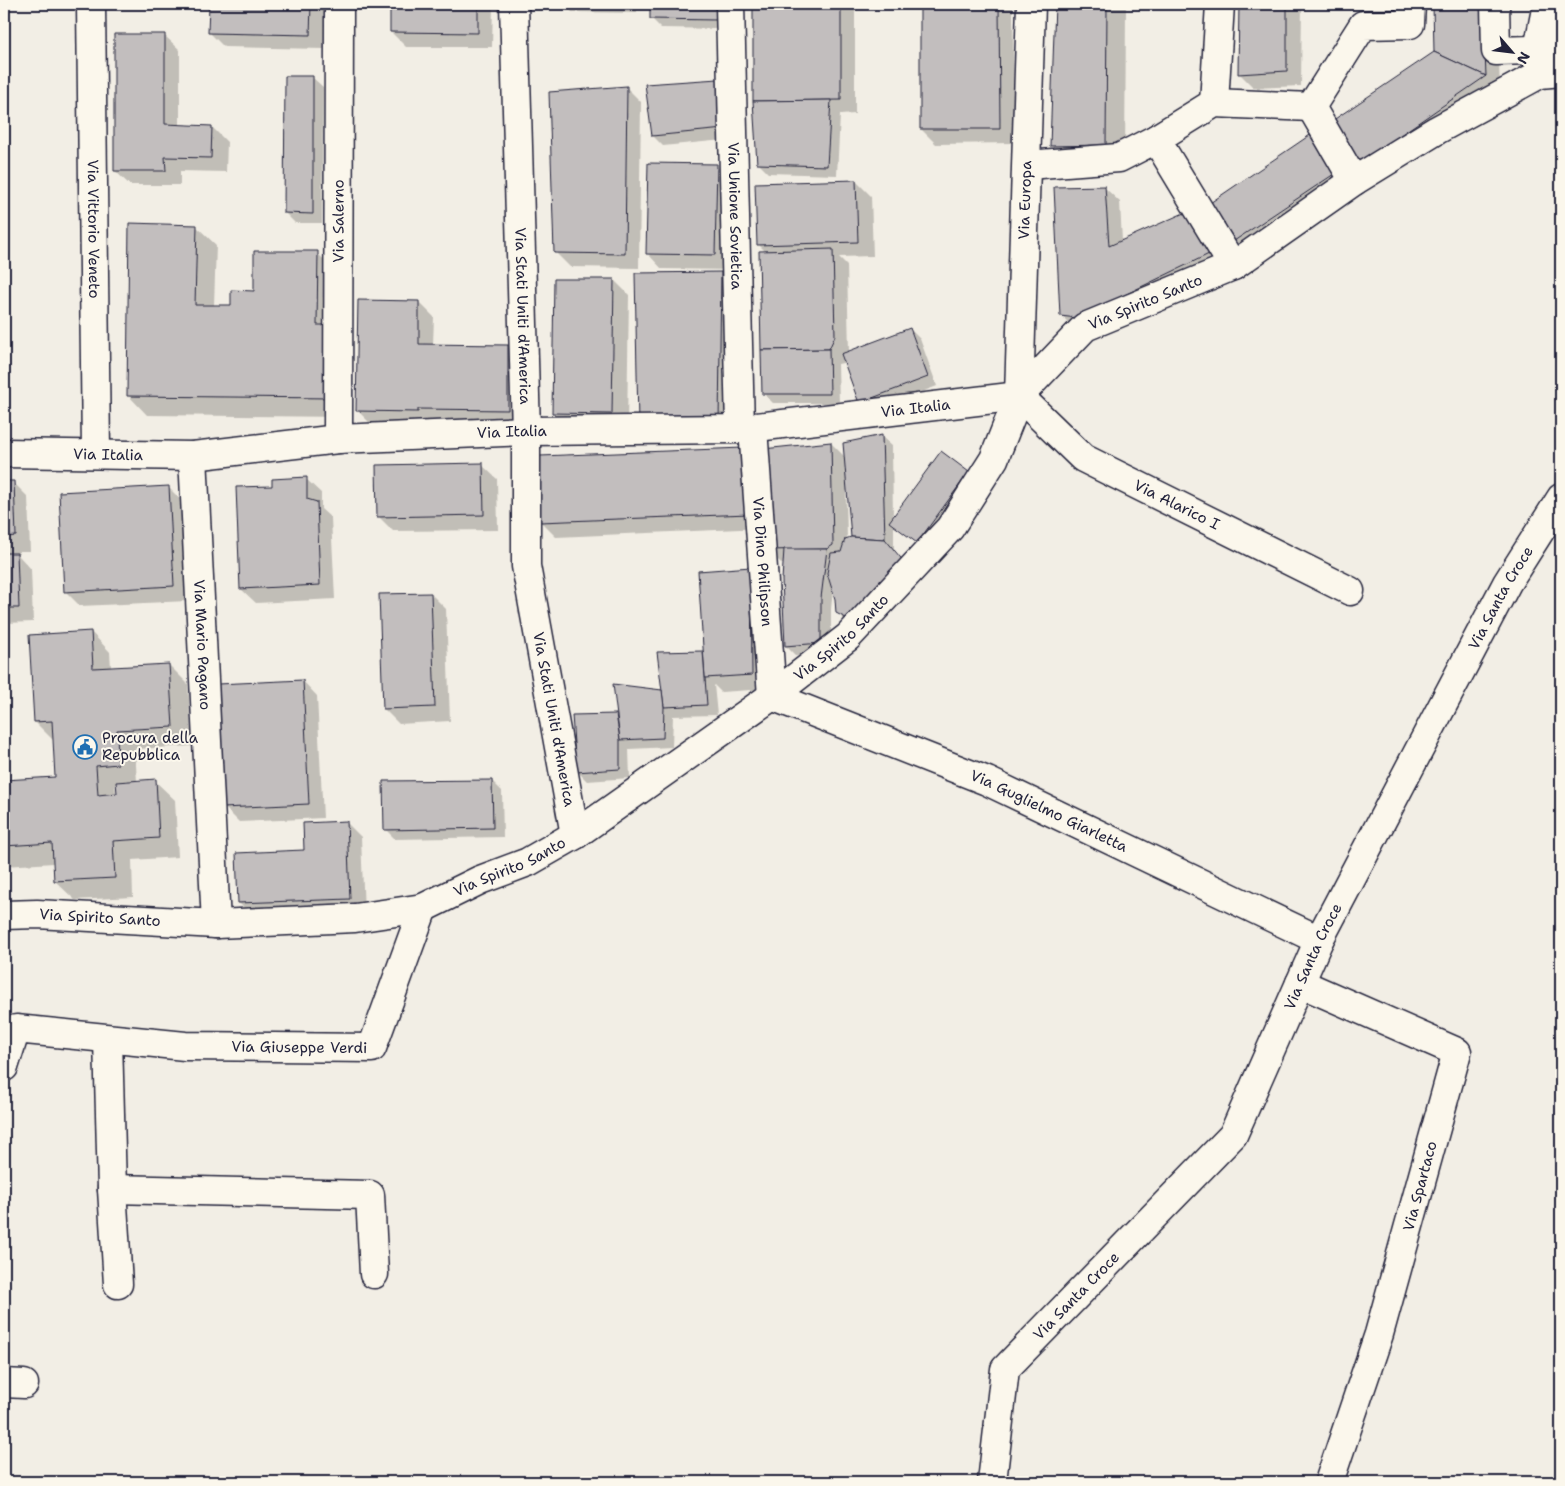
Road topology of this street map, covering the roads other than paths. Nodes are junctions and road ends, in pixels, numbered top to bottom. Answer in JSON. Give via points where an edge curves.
{"nodes":[{"id":1,"x":91,"y":4,"type":"edge"},
{"id":2,"x":339,"y":4,"type":"edge"},
{"id":3,"x":514,"y":4,"type":"edge"},
{"id":4,"x":730,"y":4,"type":"edge"},
{"id":5,"x":1031,"y":4,"type":"edge"},
{"id":6,"x":1220,"y":4,"type":"edge"},
{"id":7,"x":1411,"y":4,"type":"edge"},
{"id":8,"x":1495,"y":4,"type":"edge"},
{"id":9,"x":1547,"y":4,"type":"edge"},
{"id":10,"x":1550,"y":61,"type":"edge"},
{"id":11,"x":1214,"y":103,"type":"junction"},
{"id":12,"x":1311,"y":107,"type":"junction"},
{"id":13,"x":1156,"y":139,"type":"junction"},
{"id":14,"x":1027,"y":166,"type":"junction"},
{"id":15,"x":1354,"y":181,"type":"junction"},
{"id":16,"x":1233,"y":266,"type":"junction"},
{"id":17,"x":1019,"y":396,"type":"junction"},
{"id":18,"x":746,"y":428,"type":"junction"},
{"id":19,"x":526,"y":431,"type":"junction"},
{"id":20,"x":338,"y":440,"type":"junction"},
{"id":21,"x":4,"y":453,"type":"edge"},
{"id":22,"x":96,"y":453,"type":"junction"},
{"id":23,"x":193,"y":456,"type":"junction"},
{"id":24,"x":1559,"y":510,"type":"edge"},
{"id":25,"x":1350,"y":591,"type":"dead end"},
{"id":26,"x":772,"y":696,"type":"junction"},
{"id":27,"x":575,"y":835,"type":"junction"},
{"id":28,"x":423,"y":908,"type":"junction"},
{"id":29,"x":4,"y":915,"type":"edge"},
{"id":30,"x":216,"y":924,"type":"junction"},
{"id":31,"x":1319,"y":940,"type":"junction"},
{"id":32,"x":1300,"y":983,"type":"junction"},
{"id":33,"x":108,"y":1039,"type":"junction"},
{"id":34,"x":4,"y":1067,"type":"edge"},
{"id":35,"x":112,"y":1189,"type":"junction"},
{"id":36,"x":374,"y":1274,"type":"dead end"},
{"id":37,"x":118,"y":1284,"type":"dead end"},
{"id":38,"x":992,"y":1482,"type":"edge"},
{"id":39,"x":1329,"y":1482,"type":"edge"}],
"edges":[{"from":1,"to":22,"type":"street","name":"Via Vittorio Veneto"},
{"from":2,"to":20,"type":"street","name":"Via Salerno"},
{"from":3,"to":19,"type":"street","name":"Via Stati Uniti d'America"},
{"from":4,"to":18,"type":"street","name":"Via Unione Sovietica"},
{"from":5,"to":14,"type":"street","name":"Via Europa"},
{"from":6,"to":11,"type":"street"},
{"from":7,"to":12,"type":"street","via":[[1410,24],[1362,24]]},
{"from":8,"to":10,"type":"street","via":[[1496,51]]},
{"from":9,"to":10,"type":"street"},
{"from":10,"to":15,"type":"street","name":"Via Spirito Santo"},
{"from":11,"to":12,"type":"street"},
{"from":11,"to":13,"type":"street"},
{"from":12,"to":15,"type":"street"},
{"from":13,"to":14,"type":"street","via":[[1120,158]]},
{"from":13,"to":16,"type":"street"},
{"from":14,"to":17,"type":"street","name":"Via Europa"},
{"from":15,"to":16,"type":"street","name":"Via Spirito Santo"},
{"from":16,"to":17,"type":"street","name":"Via Spirito Santo","via":[[1086,327]]},
{"from":17,"to":18,"type":"street","name":"Via Italia"},
{"from":17,"to":25,"type":"street","name":"Via Alarico I","via":[[1083,458]]},
{"from":17,"to":26,"type":"street","name":"Via Spirito Santo","via":[[994,459],[950,528],[848,637]]},
{"from":18,"to":19,"type":"street","name":"Via Italia"},
{"from":18,"to":26,"type":"street","name":"Via Dino Philipson"},
{"from":19,"to":20,"type":"street","name":"Via Italia"},
{"from":19,"to":27,"type":"street","name":"Via Stati Uniti d'America","via":[[526,566]]},
{"from":20,"to":23,"type":"street","name":"Via Italia"},
{"from":21,"to":22,"type":"street","name":"Via Italia"},
{"from":22,"to":23,"type":"street","name":"Via Italia"},
{"from":23,"to":30,"type":"street","name":"Via Mario Pagano"},
{"from":24,"to":31,"type":"street","name":"Via Santa Croce","via":[[1507,583]]},
{"from":26,"to":27,"type":"street","name":"Via Spirito Santo"},
{"from":26,"to":31,"type":"street","name":"Via Guglielmo Giarletta","via":[[987,781]]},
{"from":27,"to":28,"type":"street","name":"Via Spirito Santo","via":[[528,862],[480,880]]},
{"from":28,"to":30,"type":"street","name":"Via Spirito Santo","via":[[355,918]]},
{"from":28,"to":33,"type":"street","name":"Via Giuseppe Verdi","via":[[372,1048],[185,1046]]},
{"from":29,"to":30,"type":"street","name":"Via Spirito Santo"},
{"from":31,"to":32,"type":"street","name":"Via Santa Croce"},
{"from":32,"to":38,"type":"street","name":"Via Santa Croce","via":[[1233,1135],[1005,1369]]},
{"from":32,"to":39,"type":"street","name":"Via Spartaco","via":[[1457,1052],[1379,1334]]},
{"from":33,"to":34,"type":"street","name":"Via Giuseppe Verdi","via":[[16,1029]]},
{"from":33,"to":35,"type":"street"},
{"from":35,"to":36,"type":"street","via":[[370,1195]]},
{"from":35,"to":37,"type":"street"}]}
